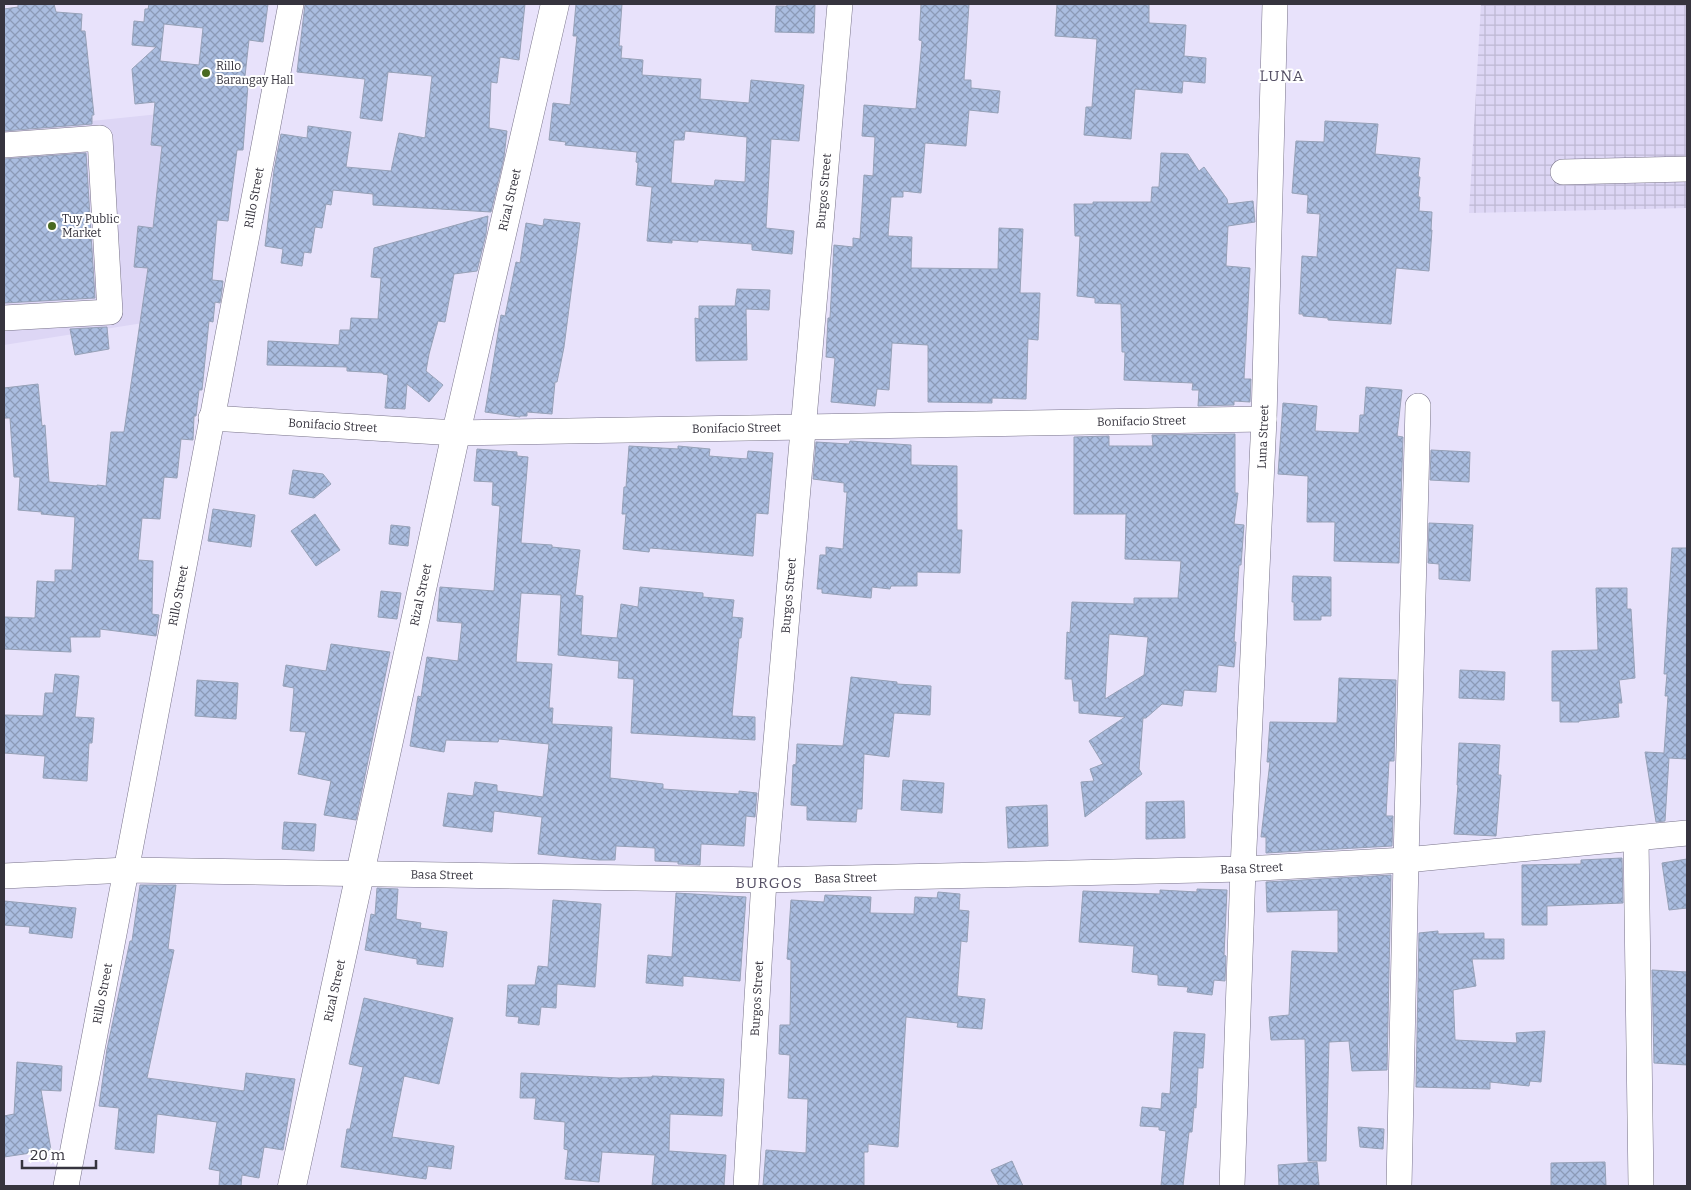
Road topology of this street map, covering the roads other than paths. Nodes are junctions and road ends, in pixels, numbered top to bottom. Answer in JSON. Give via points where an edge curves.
{"nodes":[{"id":1,"x":291,"y":4,"type":"edge"},
{"id":2,"x":555,"y":4,"type":"edge"},
{"id":3,"x":840,"y":4,"type":"edge"},
{"id":4,"x":1276,"y":4,"type":"edge"},
{"id":5,"x":4,"y":145,"type":"edge"},
{"id":6,"x":1687,"y":168,"type":"edge"},
{"id":7,"x":1563,"y":172,"type":"dead end"},
{"id":8,"x":4,"y":318,"type":"edge"},
{"id":9,"x":1418,"y":406,"type":"dead end"},
{"id":10,"x":211,"y":418,"type":"junction"},
{"id":11,"x":1264,"y":418,"type":"junction"},
{"id":12,"x":803,"y":426,"type":"junction"},
{"id":13,"x":456,"y":434,"type":"junction"},
{"id":14,"x":1687,"y":833,"type":"edge"},
{"id":15,"x":1636,"y":839,"type":"junction"},
{"id":16,"x":1406,"y":860,"type":"junction"},
{"id":17,"x":1243,"y":869,"type":"junction"},
{"id":18,"x":127,"y":870,"type":"junction"},
{"id":19,"x":361,"y":874,"type":"junction"},
{"id":20,"x":4,"y":876,"type":"edge"},
{"id":21,"x":764,"y":880,"type":"junction"},
{"id":22,"x":66,"y":1186,"type":"edge"},
{"id":23,"x":292,"y":1186,"type":"edge"},
{"id":24,"x":746,"y":1186,"type":"edge"},
{"id":25,"x":1232,"y":1186,"type":"edge"},
{"id":26,"x":1399,"y":1186,"type":"edge"},
{"id":27,"x":1641,"y":1186,"type":"edge"}],
"edges":[{"from":1,"to":10,"type":"street","name":"Rillo Street"},
{"from":2,"to":13,"type":"main road","name":"Rizal Street"},
{"from":3,"to":12,"type":"street","name":"Burgos Street"},
{"from":4,"to":11,"type":"street","name":"Luna Street"},
{"from":5,"to":8,"type":"street","via":[[100,138],[110,312]]},
{"from":6,"to":7,"type":"street"},
{"from":9,"to":16,"type":"street"},
{"from":10,"to":13,"type":"street","name":"Bonifacio Street"},
{"from":10,"to":18,"type":"street","name":"Rillo Street"},
{"from":11,"to":12,"type":"street","name":"Bonifacio Street"},
{"from":11,"to":17,"type":"street","name":"Luna Street"},
{"from":12,"to":13,"type":"street","name":"Bonifacio Street"},
{"from":12,"to":21,"type":"street","name":"Burgos Street"},
{"from":13,"to":19,"type":"main road","name":"Rizal Street"},
{"from":14,"to":15,"type":"street","name":"Basa Street"},
{"from":15,"to":16,"type":"street","name":"Basa Street"},
{"from":15,"to":27,"type":"street"},
{"from":16,"to":17,"type":"street","name":"Basa Street"},
{"from":16,"to":26,"type":"street"},
{"from":17,"to":21,"type":"street","name":"Basa Street"},
{"from":17,"to":25,"type":"street","name":"Luna Street"},
{"from":18,"to":19,"type":"street","name":"Basa Street"},
{"from":18,"to":20,"type":"street","name":"Basa Street"},
{"from":18,"to":22,"type":"street","name":"Rillo Street"},
{"from":19,"to":21,"type":"street","name":"Basa Street"},
{"from":19,"to":23,"type":"main road","name":"Rizal Street"},
{"from":21,"to":24,"type":"street","name":"Burgos Street"}]}
